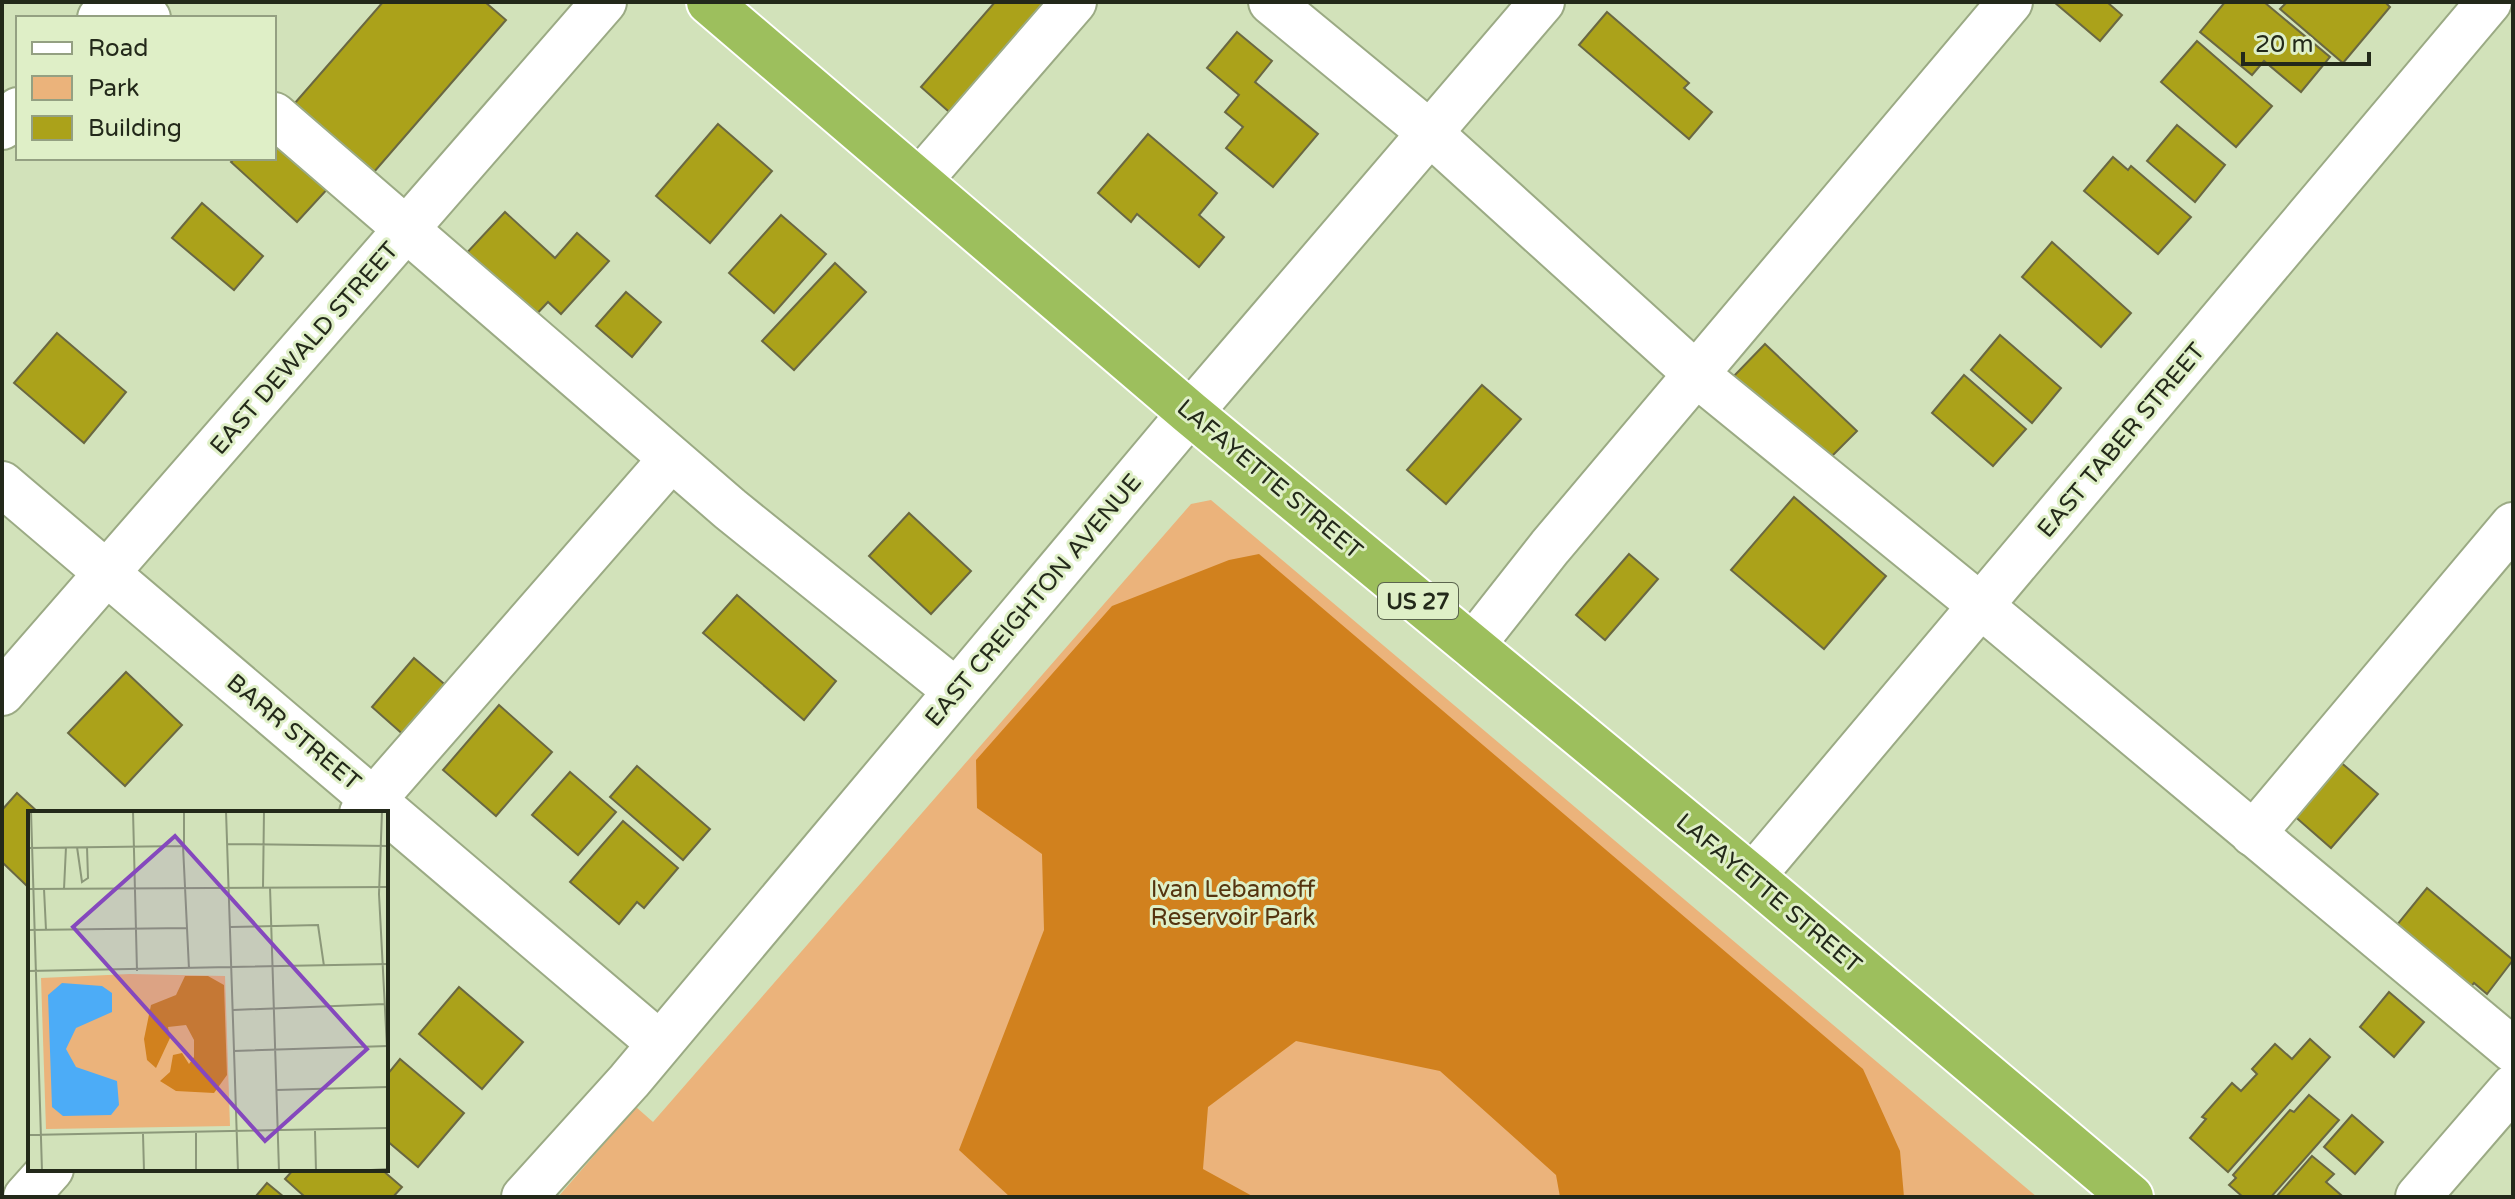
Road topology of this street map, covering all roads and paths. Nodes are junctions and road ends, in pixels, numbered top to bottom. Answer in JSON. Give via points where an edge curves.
{"nodes":[{"id":1,"x":604,"y":2,"type":"edge"},
{"id":2,"x":709,"y":2,"type":"edge"},
{"id":3,"x":1074,"y":2,"type":"edge"},
{"id":4,"x":1271,"y":2,"type":"edge"},
{"id":5,"x":1542,"y":2,"type":"edge"},
{"id":6,"x":2010,"y":2,"type":"edge"},
{"id":7,"x":2489,"y":2,"type":"edge"},
{"id":8,"x":16,"y":112,"type":"edge"},
{"id":9,"x":276,"y":117,"type":"edge"},
{"id":10,"x":2,"y":127,"type":"edge"},
{"id":11,"x":1430,"y":133,"type":"junction"},
{"id":12,"x":919,"y":181,"type":"junction"},
{"id":13,"x":405,"y":232,"type":"junction"},
{"id":14,"x":1697,"y":375,"type":"junction"},
{"id":15,"x":1190,"y":413,"type":"junction"},
{"id":16,"x":671,"y":459,"type":"junction"},
{"id":17,"x":2,"y":484,"type":"edge"},
{"id":18,"x":2513,"y":525,"type":"edge"},
{"id":19,"x":108,"y":574,"type":"junction"},
{"id":20,"x":1981,"y":606,"type":"junction"},
{"id":21,"x":1472,"y":646,"type":"junction"},
{"id":22,"x":956,"y":691,"type":"junction"},
{"id":23,"x":2,"y":693,"type":"edge"},
{"id":24,"x":368,"y":806,"type":"edge"},
{"id":25,"x":388,"y":822,"type":"edge"},
{"id":26,"x":2253,"y":834,"type":"junction"},
{"id":27,"x":1752,"y":877,"type":"junction"},
{"id":28,"x":659,"y":1043,"type":"junction"},
{"id":29,"x":2513,"y":1050,"type":"edge"},
{"id":30,"x":2513,"y":1087,"type":"edge"},
{"id":31,"x":49,"y":1171,"type":"edge"},
{"id":32,"x":26,"y":1197,"type":"edge"},
{"id":33,"x":524,"y":1197,"type":"edge"},
{"id":34,"x":2131,"y":1197,"type":"edge"},
{"id":35,"x":2418,"y":1197,"type":"edge"}],
"edges":[{"from":1,"to":13,"type":"street","name":"EAST DEWALD STREET"},
{"from":2,"to":12,"type":"highway","name":"LAFAYETTE STREET","number":"US 27"},
{"from":3,"to":12,"type":"street"},
{"from":4,"to":11,"type":"street"},
{"from":5,"to":11,"type":"street","name":"EAST CREIGHTON AVENUE"},
{"from":6,"to":14,"type":"street"},
{"from":7,"to":20,"type":"street","name":"EAST TABER STREET"},
{"from":8,"to":10,"type":"street"},
{"from":9,"to":13,"type":"street"},
{"from":11,"to":14,"type":"street"},
{"from":11,"to":15,"type":"street","name":"EAST CREIGHTON AVENUE"},
{"from":12,"to":15,"type":"highway","name":"LAFAYETTE STREET","number":"US 27"},
{"from":13,"to":16,"type":"street"},
{"from":13,"to":19,"type":"street","name":"EAST DEWALD STREET"},
{"from":14,"to":20,"type":"street"},
{"from":14,"to":21,"type":"street"},
{"from":15,"to":21,"type":"highway","name":"LAFAYETTE STREET","number":"US 27"},
{"from":15,"to":22,"type":"street","name":"EAST CREIGHTON AVENUE"},
{"from":16,"to":22,"type":"street"},
{"from":16,"to":24,"type":"street"},
{"from":17,"to":19,"type":"street","name":"BARR STREET"},
{"from":18,"to":26,"type":"street"},
{"from":19,"to":23,"type":"street","name":"EAST DEWALD STREET"},
{"from":19,"to":24,"type":"street","name":"BARR STREET"},
{"from":20,"to":26,"type":"street"},
{"from":20,"to":27,"type":"street","name":"EAST TABER STREET"},
{"from":21,"to":27,"type":"highway","name":"LAFAYETTE STREET","number":"US 27"},
{"from":22,"to":28,"type":"street","name":"EAST CREIGHTON AVENUE"},
{"from":25,"to":28,"type":"street","name":"BARR STREET"},
{"from":26,"to":29,"type":"street"},
{"from":27,"to":34,"type":"highway","name":"LAFAYETTE STREET","number":"US 27"},
{"from":28,"to":33,"type":"street","name":"EAST CREIGHTON AVENUE"},
{"from":30,"to":35,"type":"street"},
{"from":31,"to":32,"type":"street"}]}
